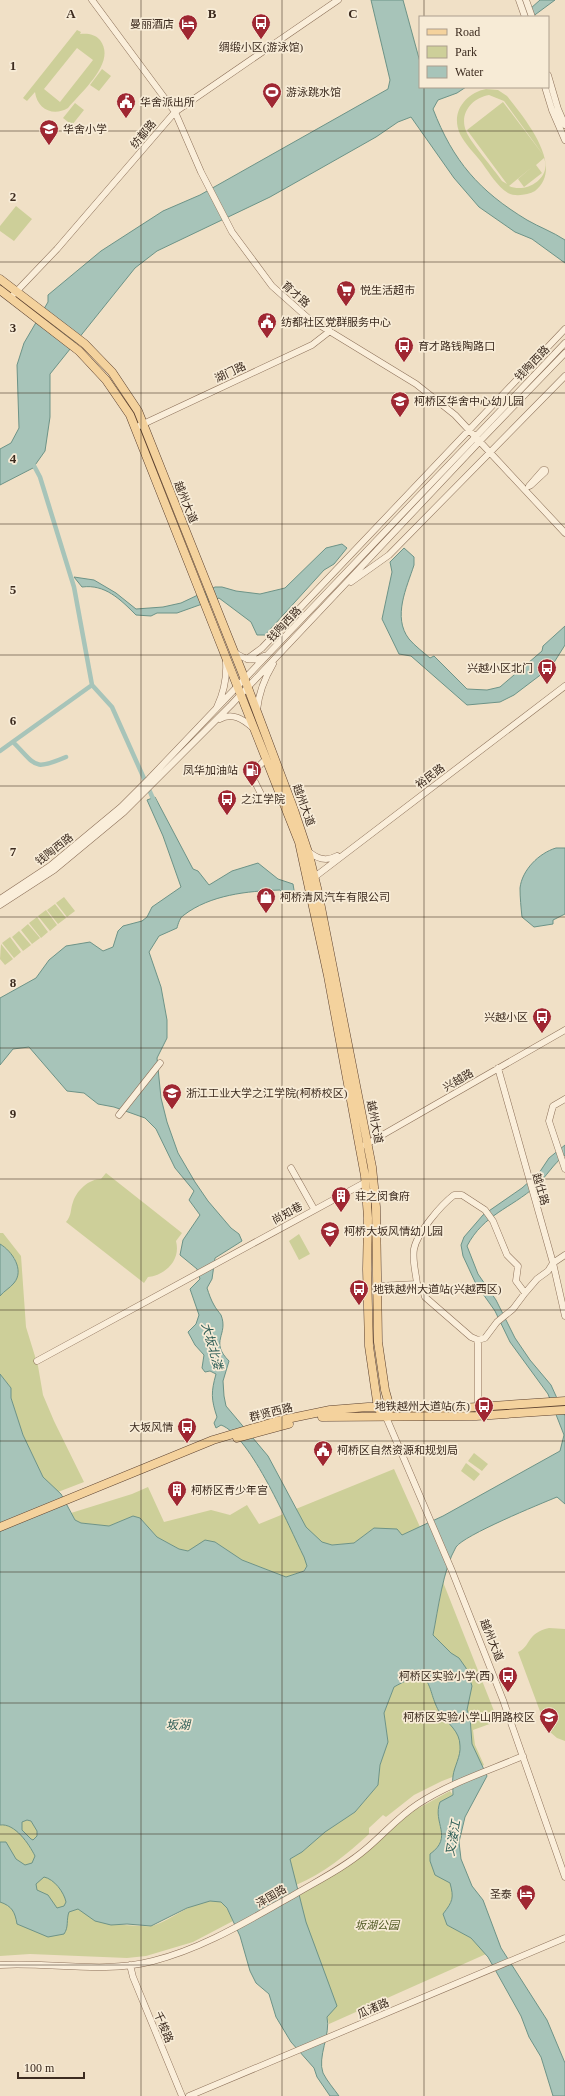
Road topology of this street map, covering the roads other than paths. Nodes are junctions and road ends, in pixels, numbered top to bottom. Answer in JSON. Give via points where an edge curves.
{"nodes":[{"id":1,"x":92,"y":0,"type":"edge"},
{"id":2,"x":338,"y":0,"type":"edge"},
{"id":3,"x":519,"y":0,"type":"edge"},
{"id":4,"x":526,"y":5,"type":"edge"},
{"id":5,"x":525,"y":16,"type":"edge"},
{"id":6,"x":532,"y":16,"type":"edge"},
{"id":7,"x":549,"y":78,"type":"edge"},
{"id":8,"x":545,"y":88,"type":"edge"},
{"id":9,"x":175,"y":112,"type":"junction"},
{"id":10,"x":565,"y":125,"type":"edge"},
{"id":11,"x":565,"y":140,"type":"edge"},
{"id":12,"x":0,"y":279,"type":"edge"},
{"id":13,"x":0,"y":290,"type":"edge"},
{"id":14,"x":17,"y":292,"type":"junction"},
{"id":15,"x":10,"y":298,"type":"junction"},
{"id":16,"x":565,"y":330,"type":"edge"},
{"id":17,"x":330,"y":331,"type":"junction"},
{"id":18,"x":565,"y":343,"type":"edge"},
{"id":19,"x":565,"y":354,"type":"edge"},
{"id":20,"x":565,"y":376,"type":"edge"},
{"id":21,"x":140,"y":425,"type":"junction"},
{"id":22,"x":469,"y":430,"type":"junction"},
{"id":23,"x":475,"y":436,"type":"junction"},
{"id":24,"x":480,"y":441,"type":"junction"},
{"id":25,"x":489,"y":451,"type":"junction"},
{"id":26,"x":565,"y":533,"type":"edge"},
{"id":27,"x":340,"y":590,"type":"junction"},
{"id":28,"x":273,"y":651,"type":"junction"},
{"id":29,"x":282,"y":651,"type":"junction"},
{"id":30,"x":234,"y":652,"type":"junction"},
{"id":31,"x":225,"y":656,"type":"junction"},
{"id":32,"x":247,"y":659,"type":"junction"},
{"id":33,"x":247,"y":684,"type":"junction"},
{"id":34,"x":565,"y":686,"type":"edge"},
{"id":35,"x":239,"y":692,"type":"junction"},
{"id":36,"x":215,"y":711,"type":"junction"},
{"id":37,"x":257,"y":711,"type":"junction"},
{"id":38,"x":214,"y":722,"type":"junction"},
{"id":39,"x":253,"y":728,"type":"junction"},
{"id":40,"x":266,"y":759,"type":"junction"},
{"id":41,"x":150,"y":782,"type":"junction"},
{"id":42,"x":143,"y":790,"type":"junction"},
{"id":43,"x":282,"y":798,"type":"junction"},
{"id":44,"x":308,"y":851,"type":"junction"},
{"id":45,"x":348,"y":851,"type":"junction"},
{"id":46,"x":311,"y":879,"type":"junction"},
{"id":47,"x":0,"y":899,"type":"edge"},
{"id":48,"x":0,"y":905,"type":"edge"},
{"id":49,"x":563,"y":1031,"type":"edge"},
{"id":50,"x":565,"y":1038,"type":"edge"},
{"id":51,"x":160,"y":1063,"type":"dead end"},
{"id":52,"x":498,"y":1068,"type":"junction"},
{"id":53,"x":565,"y":1099,"type":"edge"},
{"id":54,"x":119,"y":1115,"type":"dead end"},
{"id":55,"x":364,"y":1145,"type":"junction"},
{"id":56,"x":291,"y":1168,"type":"dead end"},
{"id":57,"x":565,"y":1169,"type":"edge"},
{"id":58,"x":366,"y":1182,"type":"junction"},
{"id":59,"x":314,"y":1209,"type":"junction"},
{"id":60,"x":565,"y":1256,"type":"edge"},
{"id":61,"x":553,"y":1263,"type":"junction"},
{"id":62,"x":417,"y":1284,"type":"junction"},
{"id":63,"x":377,"y":1286,"type":"junction"},
{"id":64,"x":525,"y":1293,"type":"junction"},
{"id":65,"x":565,"y":1316,"type":"edge"},
{"id":66,"x":478,"y":1340,"type":"junction"},
{"id":67,"x":37,"y":1361,"type":"dead end"},
{"id":68,"x":478,"y":1406,"type":"junction"},
{"id":69,"x":564,"y":1406,"type":"edge"},
{"id":70,"x":378,"y":1408,"type":"junction"},
{"id":71,"x":390,"y":1408,"type":"junction"},
{"id":72,"x":386,"y":1417,"type":"junction"},
{"id":73,"x":249,"y":1432,"type":"junction"},
{"id":74,"x":98,"y":1490,"type":"junction"},
{"id":75,"x":0,"y":1527,"type":"edge"},
{"id":76,"x":0,"y":1532,"type":"edge"},
{"id":77,"x":523,"y":1756,"type":"junction"},
{"id":78,"x":565,"y":1877,"type":"edge"},
{"id":79,"x":565,"y":1938,"type":"edge"},
{"id":80,"x":0,"y":1965,"type":"edge"},
{"id":81,"x":130,"y":1965,"type":"junction"},
{"id":82,"x":182,"y":2096,"type":"edge"},
{"id":83,"x":189,"y":2096,"type":"edge"}],
"edges":[{"from":1,"to":9,"type":"street","name":"育才路"},
{"from":2,"to":9,"type":"street","name":"纺都路"},
{"from":3,"to":4,"type":"street"},
{"from":4,"to":5,"type":"street"},
{"from":4,"to":6,"type":"street"},
{"from":7,"to":10,"type":"street"},
{"from":8,"to":11,"type":"street"},
{"from":9,"to":14,"type":"street","name":"纺都路","via":[[58,249]]},
{"from":9,"to":17,"type":"street","name":"育才路","via":[[201,172],[232,232],[272,286],[308,318]]},
{"from":12,"to":14,"type":"main road","name":"越州大道"},
{"from":13,"to":15,"type":"main road","name":"越州大道"},
{"from":14,"to":15,"type":"street","name":"纺都路"},
{"from":14,"to":21,"type":"main road","name":"越州大道","via":[[85,344],[112,372],[138,411]]},
{"from":15,"to":21,"type":"main road","name":"越州大道","via":[[79,351],[106,380]]},
{"from":16,"to":22,"type":"street"},
{"from":17,"to":21,"type":"street","name":"湖门路","via":[[312,345]]},
{"from":17,"to":22,"type":"street","name":"育才路","via":[[416,384],[455,415]]},
{"from":18,"to":23,"type":"street","name":"钱陶西路"},
{"from":19,"to":24,"type":"street","name":"钱陶西路"},
{"from":20,"to":25,"type":"street"},
{"from":21,"to":30,"type":"main road","name":"越州大道"},
{"from":21,"to":31,"type":"main road","name":"越州大道"},
{"from":22,"to":23,"type":"street","name":"育才路"},
{"from":22,"to":32,"type":"street","via":[[262,648]]},
{"from":23,"to":24,"type":"street","name":"育才路"},
{"from":23,"to":28,"type":"street","name":"钱陶西路"},
{"from":24,"to":25,"type":"street","name":"育才路"},
{"from":24,"to":27,"type":"street","name":"钱陶西路"},
{"from":25,"to":26,"type":"street","name":"育才路","via":[[527,487]]},
{"from":25,"to":27,"type":"street","via":[[389,555]]},
{"from":27,"to":29,"type":"street","name":"钱陶西路"},
{"from":28,"to":32,"type":"street","via":[[259,660]]},
{"from":28,"to":33,"type":"street","name":"钱陶西路"},
{"from":29,"to":33,"type":"street","name":"钱陶西路"},
{"from":29,"to":37,"type":"street","via":[[265,678]]},
{"from":30,"to":32,"type":"street"},
{"from":30,"to":33,"type":"main road","name":"越州大道"},
{"from":31,"to":35,"type":"main road","name":"越州大道"},
{"from":31,"to":36,"type":"street","via":[[223,694]]},
{"from":33,"to":35,"type":"street","name":"钱陶西路"},
{"from":33,"to":37,"type":"main road","name":"越州大道"},
{"from":34,"to":45,"type":"street","name":"裕民路"},
{"from":35,"to":36,"type":"street","name":"钱陶西路"},
{"from":35,"to":38,"type":"street","name":"钱陶西路"},
{"from":35,"to":39,"type":"main road","name":"越州大道"},
{"from":36,"to":41,"type":"street","name":"钱陶西路"},
{"from":37,"to":44,"type":"main road","name":"越州大道"},
{"from":38,"to":39,"type":"street","via":[[226,716],[239,718]]},
{"from":38,"to":41,"type":"street","name":"钱陶西路"},
{"from":39,"to":40,"type":"main road","name":"越州大道"},
{"from":40,"to":43,"type":"main road","name":"越州大道"},
{"from":40,"to":43,"type":"street","via":[[252,776],[263,798]]},
{"from":41,"to":42,"type":"street","name":"钱陶西路"},
{"from":42,"to":47,"type":"street","name":"钱陶西路","via":[[50,866]]},
{"from":42,"to":48,"type":"street","name":"钱陶西路","via":[[124,812],[54,870]]},
{"from":43,"to":46,"type":"main road","name":"越州大道"},
{"from":44,"to":45,"type":"street","via":[[319,859],[330,860]]},
{"from":44,"to":46,"type":"main road","name":"越州大道"},
{"from":45,"to":46,"type":"street","name":"裕民路"},
{"from":46,"to":55,"type":"main road","name":"越州大道"},
{"from":49,"to":50,"type":"street"},
{"from":49,"to":52,"type":"street","name":"兴越路"},
{"from":51,"to":54,"type":"street"},
{"from":52,"to":55,"type":"street","name":"兴越路"},
{"from":52,"to":61,"type":"street","name":"越仕路"},
{"from":53,"to":57,"type":"street","via":[[553,1106],[549,1121]]},
{"from":55,"to":58,"type":"main road","name":"越州大道"},
{"from":55,"to":63,"type":"main road","name":"越州大道","via":[[376,1207]]},
{"from":56,"to":59,"type":"street"},
{"from":58,"to":59,"type":"street","name":"尚知巷"},
{"from":58,"to":70,"type":"main road","name":"越州大道","via":[[367,1316]]},
{"from":59,"to":67,"type":"street","name":"尚知巷"},
{"from":60,"to":61,"type":"street"},
{"from":61,"to":64,"type":"street"},
{"from":61,"to":65,"type":"street","name":"越仕路"},
{"from":62,"to":63,"type":"street"},
{"from":62,"to":64,"type":"street","via":[[413,1252],[416,1241],[445,1202],[454,1194],[462,1194],[493,1220],[507,1254],[518,1266],[516,1281]]},
{"from":62,"to":66,"type":"street","via":[[425,1297],[471,1337]]},
{"from":63,"to":71,"type":"main road","name":"越州大道","via":[[378,1342]]},
{"from":64,"to":66,"type":"street","via":[[514,1309],[497,1322],[485,1338]]},
{"from":66,"to":68,"type":"street"},
{"from":68,"to":69,"type":"main road","name":"群贤西路","via":[[549,1403]]},
{"from":68,"to":71,"type":"main road","name":"群贤西路"},
{"from":69,"to":72,"type":"main road","name":"群贤西路","via":[[554,1411],[476,1416]]},
{"from":70,"to":71,"type":"main road","name":"群贤西路"},
{"from":70,"to":72,"type":"main road","name":"越州大道"},
{"from":70,"to":73,"type":"main road","name":"群贤西路","via":[[330,1410]]},
{"from":71,"to":72,"type":"main road"},
{"from":72,"to":73,"type":"main road","name":"群贤西路","via":[[326,1416]]},
{"from":72,"to":77,"type":"street","name":"越州大道","via":[[452,1571]]},
{"from":73,"to":74,"type":"main road","name":"群贤西路","via":[[213,1440]]},
{"from":74,"to":75,"type":"main road","name":"群贤西路"},
{"from":74,"to":76,"type":"main road","name":"群贤西路"},
{"from":77,"to":78,"type":"street","name":"越州大道"},
{"from":77,"to":81,"type":"street","name":"泽国路","via":[[435,1794],[400,1816],[367,1849],[341,1868],[227,1933],[178,1954]]},
{"from":79,"to":83,"type":"street","name":"瓜渚路"},
{"from":80,"to":81,"type":"street","name":"泽国路"},
{"from":81,"to":82,"type":"street","name":"千梭路"}]}
